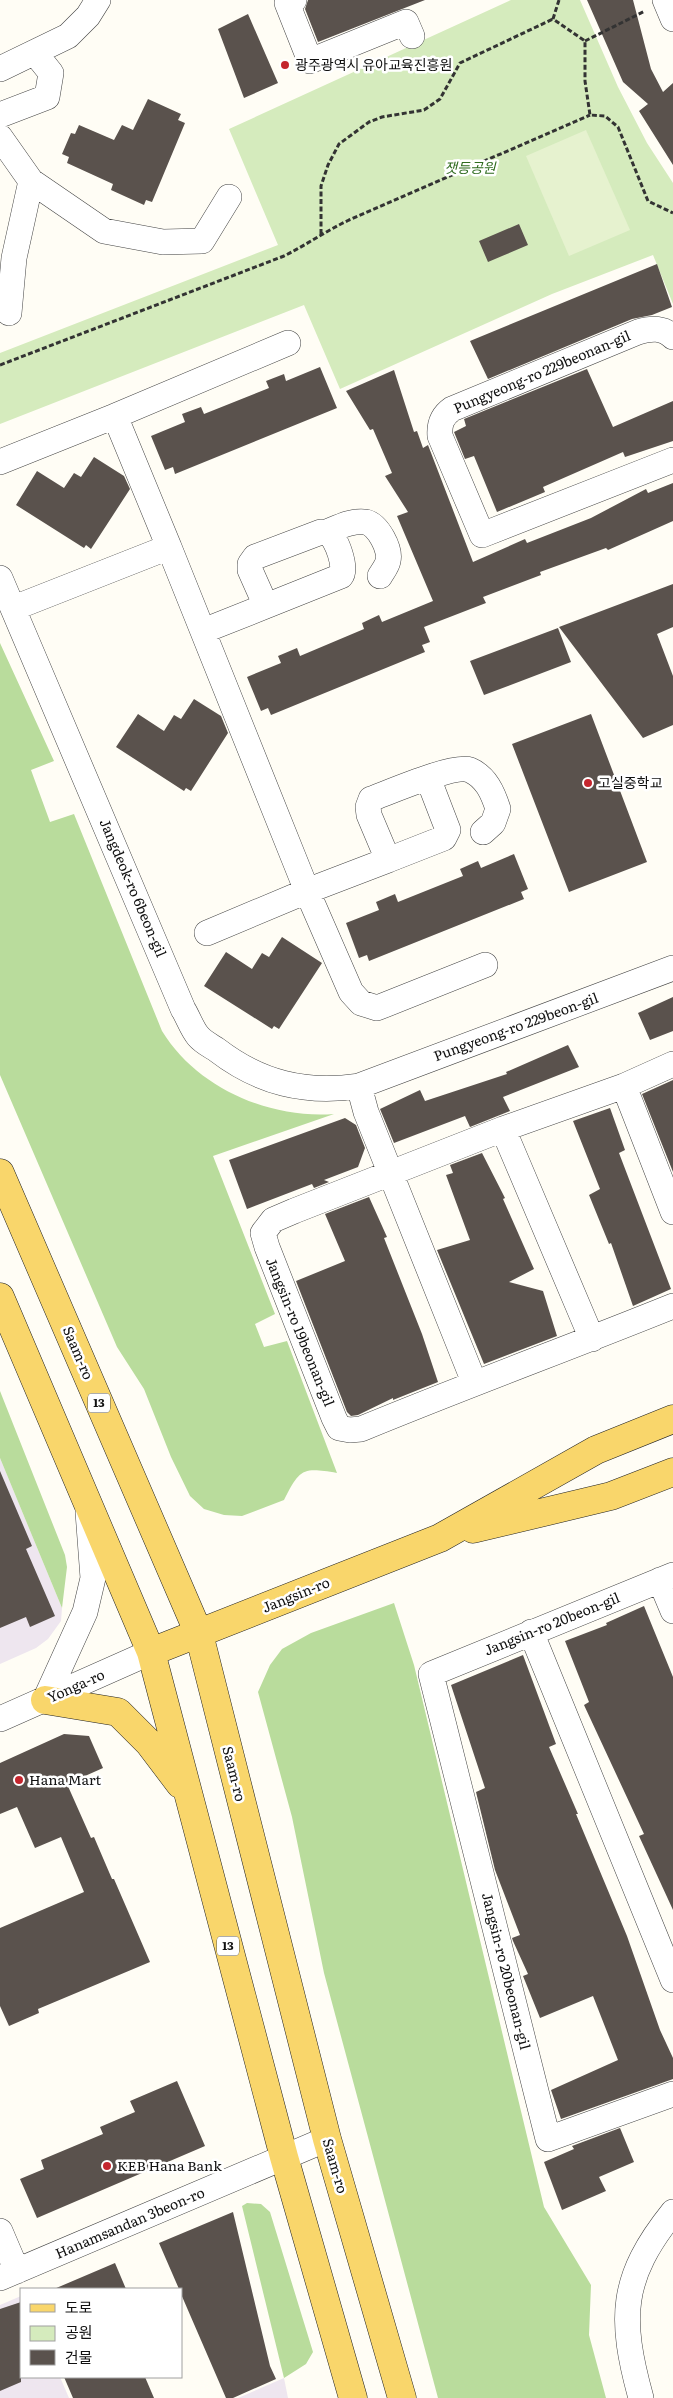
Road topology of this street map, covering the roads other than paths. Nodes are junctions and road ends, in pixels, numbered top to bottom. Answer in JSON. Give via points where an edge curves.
{"nodes":[{"id":1,"x":98,"y":0,"type":"edge"},
{"id":2,"x":294,"y":0,"type":"edge"},
{"id":3,"x":656,"y":5,"type":"edge"},
{"id":4,"x":673,"y":19,"type":"edge"},
{"id":5,"x":412,"y":36,"type":"dead end"},
{"id":6,"x":35,"y":53,"type":"junction"},
{"id":7,"x":0,"y":69,"type":"edge"},
{"id":8,"x":0,"y":115,"type":"edge"},
{"id":9,"x":0,"y":137,"type":"edge"},
{"id":10,"x":31,"y":181,"type":"junction"},
{"id":11,"x":229,"y":197,"type":"dead end"},
{"id":12,"x":9,"y":312,"type":"dead end"},
{"id":13,"x":673,"y":338,"type":"edge"},
{"id":14,"x":288,"y":343,"type":"dead end"},
{"id":15,"x":115,"y":416,"type":"junction"},
{"id":16,"x":673,"y":460,"type":"edge"},
{"id":17,"x":0,"y":462,"type":"edge"},
{"id":18,"x":327,"y":532,"type":"junction"},
{"id":19,"x":169,"y":547,"type":"junction"},
{"id":20,"x":380,"y":576,"type":"dead end"},
{"id":21,"x":0,"y":578,"type":"edge"},
{"id":22,"x":266,"y":606,"type":"junction"},
{"id":23,"x":14,"y":608,"type":"junction"},
{"id":24,"x":204,"y":631,"type":"junction"},
{"id":25,"x":428,"y":778,"type":"junction"},
{"id":26,"x":483,"y":832,"type":"dead end"},
{"id":27,"x":388,"y":860,"type":"junction"},
{"id":28,"x":307,"y":891,"type":"junction"},
{"id":29,"x":206,"y":933,"type":"dead end"},
{"id":30,"x":485,"y":965,"type":"dead end"},
{"id":31,"x":673,"y":968,"type":"edge"},
{"id":32,"x":673,"y":1064,"type":"edge"},
{"id":33,"x":359,"y":1086,"type":"junction"},
{"id":34,"x":624,"y":1086,"type":"junction"},
{"id":35,"x":503,"y":1129,"type":"junction"},
{"id":36,"x":0,"y":1173,"type":"edge"},
{"id":37,"x":391,"y":1173,"type":"junction"},
{"id":38,"x":673,"y":1212,"type":"edge"},
{"id":39,"x":0,"y":1297,"type":"edge"},
{"id":40,"x":673,"y":1306,"type":"edge"},
{"id":41,"x":592,"y":1339,"type":"junction"},
{"id":42,"x":474,"y":1382,"type":"junction"},
{"id":43,"x":673,"y":1419,"type":"edge"},
{"id":44,"x":673,"y":1472,"type":"edge"},
{"id":45,"x":87,"y":1499,"type":"junction"},
{"id":46,"x":440,"y":1538,"type":"junction"},
{"id":47,"x":667,"y":1578,"type":"edge"},
{"id":48,"x":673,"y":1611,"type":"edge"},
{"id":49,"x":531,"y":1632,"type":"junction"},
{"id":50,"x":199,"y":1634,"type":"junction"},
{"id":51,"x":150,"y":1652,"type":"junction"},
{"id":52,"x":431,"y":1674,"type":"joint"},
{"id":53,"x":45,"y":1700,"type":"junction"},
{"id":54,"x":0,"y":1719,"type":"edge"},
{"id":55,"x":188,"y":1795,"type":"junction"},
{"id":56,"x":667,"y":1950,"type":"edge"},
{"id":57,"x":673,"y":1980,"type":"edge"},
{"id":58,"x":673,"y":2094,"type":"edge"},
{"id":59,"x":327,"y":2139,"type":"junction"},
{"id":60,"x":284,"y":2157,"type":"junction"},
{"id":61,"x":673,"y":2212,"type":"edge"},
{"id":62,"x":0,"y":2231,"type":"edge"},
{"id":63,"x":8,"y":2275,"type":"edge"},
{"id":64,"x":353,"y":2398,"type":"edge"},
{"id":65,"x":402,"y":2398,"type":"edge"},
{"id":66,"x":641,"y":2398,"type":"edge"}],
"edges":[{"from":1,"to":6,"type":"street","via":[[88,16],[68,36]]},
{"from":2,"to":5,"type":"street","via":[[287,3],[310,61],[406,22]]},
{"from":3,"to":4,"type":"street"},
{"from":6,"to":7,"type":"street"},
{"from":6,"to":8,"type":"street","via":[[51,73],[47,97]]},
{"from":9,"to":10,"type":"street"},
{"from":10,"to":11,"type":"street","via":[[104,231],[163,242],[202,241]]},
{"from":10,"to":12,"type":"street","via":[[14,258]]},
{"from":13,"to":16,"type":"street","name":"Pungyeong-ro 229beonan-gil","via":[[654,328],[638,332],[452,408],[439,428],[482,534]]},
{"from":14,"to":15,"type":"street"},
{"from":15,"to":17,"type":"street"},
{"from":15,"to":19,"type":"street"},
{"from":18,"to":20,"type":"street","via":[[352,522],[367,522],[374,527],[388,554]]},
{"from":18,"to":22,"type":"street","via":[[255,557],[250,570]]},
{"from":18,"to":22,"type":"street","via":[[333,537],[344,573]]},
{"from":19,"to":23,"type":"street"},
{"from":19,"to":24,"type":"street"},
{"from":21,"to":23,"type":"street","name":"Jangdeok-ro 6beon-gil"},
{"from":22,"to":24,"type":"street"},
{"from":23,"to":33,"type":"street","name":"Jangdeok-ro 6beon-gil","via":[[183,1009],[198,1036],[229,1060],[259,1076],[302,1088],[332,1090]]},
{"from":24,"to":28,"type":"street"},
{"from":25,"to":26,"type":"street","via":[[451,770],[469,769],[483,778],[498,809],[493,823]]},
{"from":25,"to":27,"type":"street","via":[[448,830],[444,838]]},
{"from":25,"to":27,"type":"street","via":[[371,799],[369,815]]},
{"from":27,"to":28,"type":"street"},
{"from":28,"to":29,"type":"street"},
{"from":28,"to":30,"type":"street","via":[[351,992],[361,1004],[377,1008]]},
{"from":31,"to":33,"type":"street","name":"Pungyeong-ro 229beon-gil"},
{"from":32,"to":34,"type":"street","name":"Jangsin-ro 19beonan-gil"},
{"from":33,"to":37,"type":"street"},
{"from":34,"to":35,"type":"street","name":"Jangsin-ro 19beonan-gil"},
{"from":34,"to":38,"type":"street"},
{"from":35,"to":37,"type":"street","name":"Jangsin-ro 19beonan-gil"},
{"from":35,"to":41,"type":"street"},
{"from":36,"to":50,"type":"main road","name":"Saam-ro","number":"13"},
{"from":37,"to":42,"type":"street"},
{"from":37,"to":42,"type":"street","name":"Jangsin-ro 19beonan-gil","via":[[272,1220],[263,1233],[334,1418],[339,1428],[361,1428]]},
{"from":39,"to":45,"type":"main road","number":"13"},
{"from":40,"to":41,"type":"street","name":"Jangsin-ro 19beonan-gil"},
{"from":41,"to":42,"type":"street","name":"Jangsin-ro 19beonan-gil"},
{"from":43,"to":46,"type":"main road","name":"Jangsin-ro","via":[[596,1450]]},
{"from":44,"to":46,"type":"main road","name":"Jangsin-ro","via":[[611,1496]]},
{"from":45,"to":51,"type":"main road","number":"13"},
{"from":45,"to":53,"type":"street","via":[[93,1578],[86,1612]]},
{"from":46,"to":50,"type":"main road","name":"Jangsin-ro"},
{"from":47,"to":48,"type":"street"},
{"from":47,"to":49,"type":"street","name":"Jangsin-ro 20beon-gil"},
{"from":49,"to":52,"type":"street","name":"Jangsin-ro 20beon-gil"},
{"from":49,"to":56,"type":"street"},
{"from":50,"to":51,"type":"main road","name":"Jangsin-ro"},
{"from":50,"to":59,"type":"main road","name":"Saam-ro","number":"13"},
{"from":51,"to":53,"type":"street","name":"Yonga-ro"},
{"from":51,"to":55,"type":"main road","number":"13"},
{"from":52,"to":58,"type":"street","name":"Jangsin-ro 20beonan-gil","via":[[548,2139]]},
{"from":53,"to":54,"type":"street","name":"Yonga-ro"},
{"from":53,"to":55,"type":"main road","via":[[118,1712],[149,1743]]},
{"from":55,"to":60,"type":"main road","number":"13"},
{"from":56,"to":57,"type":"street"},
{"from":59,"to":60,"type":"street","name":"Hanamsandan 3beon-ro"},
{"from":59,"to":65,"type":"main road","name":"Saam-ro","number":"13"},
{"from":60,"to":63,"type":"street","name":"Hanamsandan 3beon-ro"},
{"from":60,"to":64,"type":"main road","number":"13"},
{"from":61,"to":66,"type":"street","via":[[659,2229],[638,2266],[628,2293],[628,2342]]},
{"from":62,"to":63,"type":"street","name":"Hanamsandan 3beon-ro"}]}
